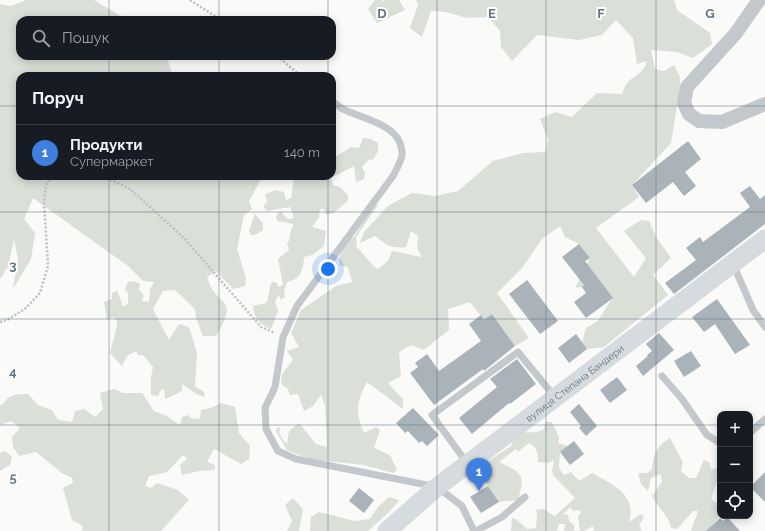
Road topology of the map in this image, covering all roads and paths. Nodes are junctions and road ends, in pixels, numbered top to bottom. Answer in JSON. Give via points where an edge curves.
{"nodes":[{"id":1,"x":190,"y":0,"type":"edge"},
{"id":2,"x":759,"y":0,"type":"edge"},
{"id":3,"x":216,"y":16,"type":"edge"},
{"id":4,"x":282,"y":60,"type":"edge"},
{"id":5,"x":296,"y":72,"type":"edge"},
{"id":6,"x":336,"y":104,"type":"edge"},
{"id":7,"x":765,"y":104,"type":"edge"},
{"id":8,"x":49,"y":180,"type":"edge"},
{"id":9,"x":111,"y":180,"type":"edge"},
{"id":10,"x":765,"y":239,"type":"edge"},
{"id":11,"x":732,"y":264,"type":"junction"},
{"id":12,"x":0,"y":322,"type":"edge"},
{"id":13,"x":765,"y":327,"type":"edge"},
{"id":14,"x":283,"y":337,"type":"junction"},
{"id":15,"x":662,"y":376,"type":"dead end"},
{"id":16,"x":555,"y":397,"type":"junction"},
{"id":17,"x":765,"y":419,"type":"edge"},
{"id":18,"x":753,"y":430,"type":"edge"},
{"id":19,"x":717,"y":441,"type":"edge"},
{"id":20,"x":468,"y":463,"type":"junction"},
{"id":21,"x":437,"y":487,"type":"junction"},
{"id":22,"x":525,"y":497,"type":"dead end"},
{"id":23,"x":387,"y":531,"type":"edge"},
{"id":24,"x":475,"y":531,"type":"edge"}],
"edges":[{"from":1,"to":3,"type":"path"},
{"from":2,"to":7,"type":"street","via":[[736,33],[688,87],[684,103],[689,114],[698,120],[722,122]]},
{"from":4,"to":5,"type":"path"},
{"from":6,"to":14,"type":"lane","via":[[343,110],[378,123],[393,132],[401,146],[402,157],[393,176],[297,306]]},
{"from":8,"to":12,"type":"path","via":[[46,185],[44,202],[48,266],[40,294],[26,308]]},
{"from":9,"to":14,"type":"path","via":[[130,189],[184,238],[261,327]]},
{"from":10,"to":11,"type":"main road","name":"вулиця Степана Бандери"},
{"from":11,"to":13,"type":"lane"},
{"from":11,"to":16,"type":"main road","name":"вулиця Степана Бандери"},
{"from":14,"to":21,"type":"lane","via":[[275,387],[265,408],[266,429],[278,451],[296,459]]},
{"from":15,"to":19,"type":"lane","via":[[707,435]]},
{"from":16,"to":20,"type":"main road","name":"вулиця Степана Бандери"},
{"from":16,"to":20,"type":"lane","via":[[518,352],[432,415]]},
{"from":17,"to":18,"type":"lane"},
{"from":20,"to":21,"type":"main road","name":"вулиця Степана Бандери"},
{"from":21,"to":23,"type":"main road","name":"вулиця Степана Бандери"},
{"from":21,"to":24,"type":"lane","via":[[462,506]]},
{"from":22,"to":24,"type":"lane","via":[[502,517]]}]}
